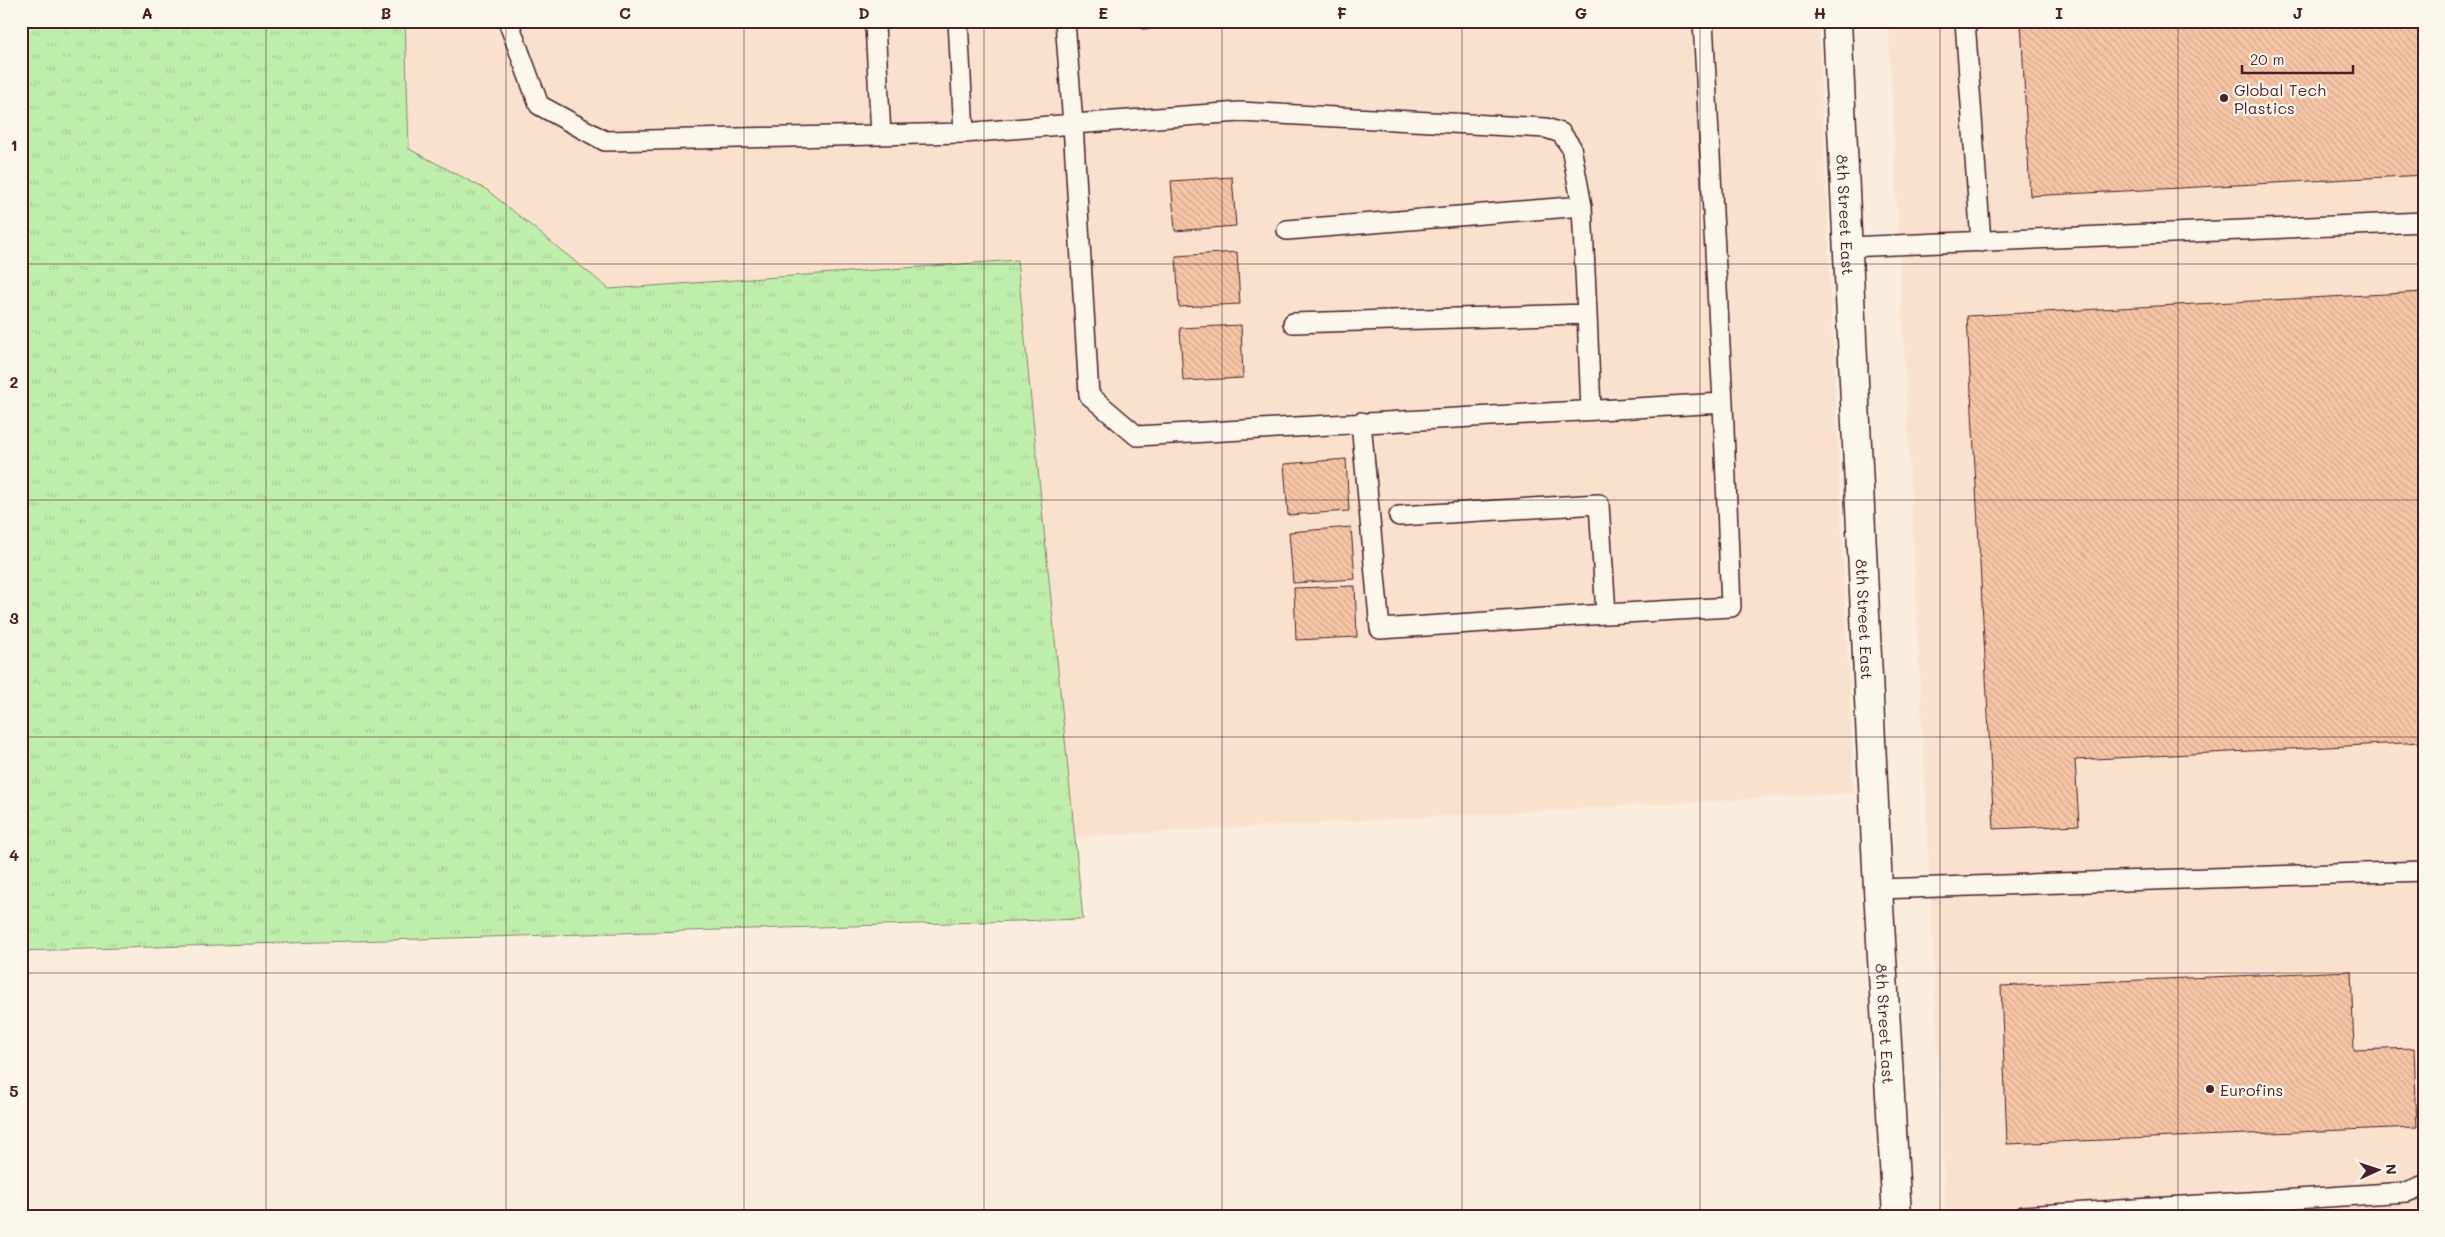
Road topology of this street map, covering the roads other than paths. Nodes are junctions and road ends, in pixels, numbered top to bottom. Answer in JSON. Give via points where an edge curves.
{"nodes":[{"id":1,"x":508,"y":21,"type":"edge"},
{"id":2,"x":958,"y":21,"type":"edge"},
{"id":3,"x":1065,"y":21,"type":"edge"},
{"id":4,"x":1703,"y":21,"type":"edge"},
{"id":5,"x":1837,"y":21,"type":"edge"},
{"id":6,"x":1965,"y":21,"type":"edge"},
{"id":7,"x":875,"y":25,"type":"dead end"},
{"id":8,"x":1073,"y":124,"type":"junction"},
{"id":9,"x":964,"y":133,"type":"junction"},
{"id":10,"x":881,"y":135,"type":"junction"},
{"id":11,"x":1582,"y":206,"type":"junction"},
{"id":12,"x":2424,"y":222,"type":"edge"},
{"id":13,"x":1287,"y":230,"type":"dead end"},
{"id":14,"x":1981,"y":242,"type":"junction"},
{"id":15,"x":1848,"y":248,"type":"junction"},
{"id":16,"x":1587,"y":314,"type":"junction"},
{"id":17,"x":1293,"y":323,"type":"dead end"},
{"id":18,"x":1723,"y":403,"type":"junction"},
{"id":19,"x":1591,"y":410,"type":"junction"},
{"id":20,"x":1361,"y":422,"type":"junction"},
{"id":21,"x":1399,"y":516,"type":"dead end"},
{"id":22,"x":1606,"y":614,"type":"junction"},
{"id":23,"x":2424,"y":871,"type":"edge"},
{"id":24,"x":1878,"y":888,"type":"junction"},
{"id":25,"x":2424,"y":1185,"type":"edge"},
{"id":26,"x":1898,"y":1216,"type":"edge"},
{"id":27,"x":2024,"y":1216,"type":"edge"}],
"edges":[{"from":1,"to":10,"type":"lane","via":[[539,104],[605,141]]},
{"from":2,"to":9,"type":"lane"},
{"from":3,"to":8,"type":"lane"},
{"from":4,"to":18,"type":"lane"},
{"from":5,"to":15,"type":"street","name":"8th Street East"},
{"from":6,"to":14,"type":"lane"},
{"from":7,"to":10,"type":"lane"},
{"from":8,"to":9,"type":"lane"},
{"from":8,"to":11,"type":"lane","via":[[1240,112],[1546,128],[1561,133],[1571,147]]},
{"from":8,"to":20,"type":"lane","via":[[1089,395],[1137,436]]},
{"from":9,"to":10,"type":"lane"},
{"from":11,"to":13,"type":"lane"},
{"from":11,"to":16,"type":"lane"},
{"from":12,"to":14,"type":"lane"},
{"from":14,"to":15,"type":"lane"},
{"from":15,"to":24,"type":"street","name":"8th Street East"},
{"from":16,"to":17,"type":"lane"},
{"from":16,"to":19,"type":"lane"},
{"from":18,"to":19,"type":"lane"},
{"from":18,"to":22,"type":"lane","via":[[1730,607]]},
{"from":19,"to":20,"type":"lane"},
{"from":20,"to":22,"type":"lane","via":[[1380,629]]},
{"from":21,"to":22,"type":"lane","via":[[1599,504]]},
{"from":23,"to":24,"type":"lane"},
{"from":24,"to":26,"type":"street","name":"8th Street East"},
{"from":25,"to":27,"type":"lane","via":[[2407,1192]]}]}
